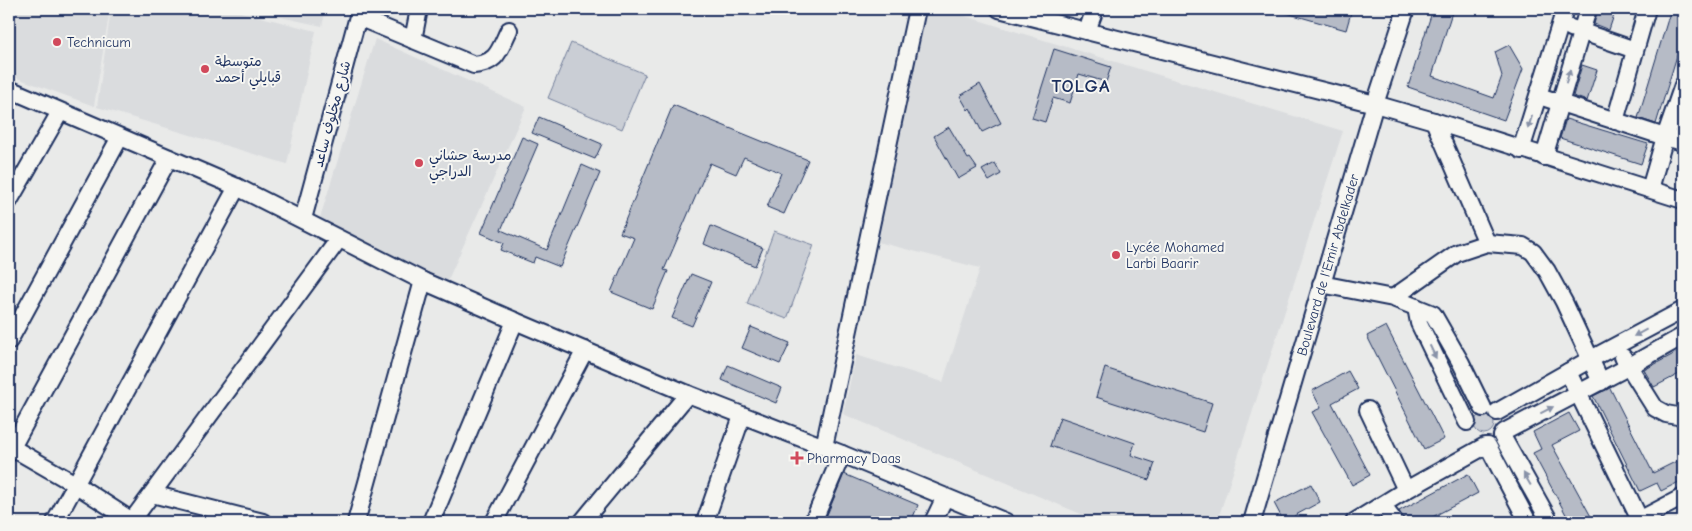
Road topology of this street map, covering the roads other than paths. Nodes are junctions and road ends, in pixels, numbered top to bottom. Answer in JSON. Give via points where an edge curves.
{"nodes":[{"id":1,"x":419,"y":9,"type":"edge"},
{"id":2,"x":916,"y":9,"type":"edge"},
{"id":3,"x":1000,"y":9,"type":"edge"},
{"id":4,"x":1095,"y":9,"type":"edge"},
{"id":5,"x":1406,"y":9,"type":"edge"},
{"id":6,"x":1588,"y":9,"type":"edge"},
{"id":7,"x":1648,"y":9,"type":"edge"},
{"id":8,"x":359,"y":13,"type":"edge"},
{"id":9,"x":1563,"y":16,"type":"edge"},
{"id":10,"x":509,"y":30,"type":"dead end"},
{"id":11,"x":1087,"y":31,"type":"junction"},
{"id":12,"x":1582,"y":32,"type":"junction"},
{"id":13,"x":413,"y":40,"type":"junction"},
{"id":14,"x":1635,"y":50,"type":"junction"},
{"id":15,"x":1683,"y":84,"type":"edge"},
{"id":16,"x":9,"y":89,"type":"edge"},
{"id":17,"x":1539,"y":96,"type":"junction"},
{"id":18,"x":1560,"y":103,"type":"junction"},
{"id":19,"x":1375,"y":104,"type":"junction"},
{"id":20,"x":60,"y":112,"type":"junction"},
{"id":21,"x":1614,"y":120,"type":"junction"},
{"id":22,"x":1434,"y":121,"type":"junction"},
{"id":23,"x":120,"y":137,"type":"junction"},
{"id":24,"x":1665,"y":137,"type":"junction"},
{"id":25,"x":1683,"y":142,"type":"edge"},
{"id":26,"x":1521,"y":150,"type":"junction"},
{"id":27,"x":1544,"y":157,"type":"junction"},
{"id":28,"x":169,"y":158,"type":"junction"},
{"id":29,"x":237,"y":187,"type":"junction"},
{"id":30,"x":1650,"y":189,"type":"junction"},
{"id":31,"x":1683,"y":200,"type":"edge"},
{"id":32,"x":9,"y":202,"type":"edge"},
{"id":33,"x":303,"y":219,"type":"junction"},
{"id":34,"x":340,"y":239,"type":"junction"},
{"id":35,"x":1487,"y":244,"type":"junction"},
{"id":36,"x":423,"y":281,"type":"junction"},
{"id":37,"x":1321,"y":284,"type":"junction"},
{"id":38,"x":1393,"y":298,"type":"junction"},
{"id":39,"x":1683,"y":310,"type":"edge"},
{"id":40,"x":1417,"y":315,"type":"junction"},
{"id":41,"x":515,"y":321,"type":"junction"},
{"id":42,"x":1683,"y":336,"type":"edge"},
{"id":43,"x":9,"y":341,"type":"edge"},
{"id":44,"x":1616,"y":346,"type":"junction"},
{"id":45,"x":586,"y":350,"type":"junction"},
{"id":46,"x":1589,"y":360,"type":"junction"},
{"id":47,"x":1628,"y":367,"type":"junction"},
{"id":48,"x":1568,"y":372,"type":"junction"},
{"id":49,"x":1601,"y":382,"type":"junction"},
{"id":50,"x":1579,"y":393,"type":"junction"},
{"id":51,"x":688,"y":394,"type":"junction"},
{"id":52,"x":1368,"y":410,"type":"dead end"},
{"id":53,"x":1490,"y":410,"type":"junction"},
{"id":54,"x":742,"y":416,"type":"junction"},
{"id":55,"x":1683,"y":417,"type":"edge"},
{"id":56,"x":1467,"y":422,"type":"junction"},
{"id":57,"x":1503,"y":434,"type":"junction"},
{"id":58,"x":1486,"y":446,"type":"junction"},
{"id":59,"x":824,"y":447,"type":"junction"},
{"id":60,"x":10,"y":449,"type":"edge"},
{"id":61,"x":842,"y":454,"type":"junction"},
{"id":62,"x":75,"y":484,"type":"junction"},
{"id":63,"x":1406,"y":490,"type":"junction"},
{"id":64,"x":152,"y":494,"type":"junction"},
{"id":65,"x":945,"y":497,"type":"junction"},
{"id":66,"x":1683,"y":497,"type":"edge"},
{"id":67,"x":1382,"y":505,"type":"junction"},
{"id":68,"x":254,"y":521,"type":"edge"},
{"id":69,"x":1640,"y":521,"type":"edge"},
{"id":70,"x":55,"y":522,"type":"edge"},
{"id":71,"x":131,"y":522,"type":"edge"},
{"id":72,"x":356,"y":522,"type":"edge"},
{"id":73,"x":430,"y":522,"type":"edge"},
{"id":74,"x":494,"y":522,"type":"edge"},
{"id":75,"x":582,"y":522,"type":"edge"},
{"id":76,"x":705,"y":522,"type":"edge"},
{"id":77,"x":813,"y":522,"type":"edge"},
{"id":78,"x":933,"y":522,"type":"edge"},
{"id":79,"x":1006,"y":522,"type":"edge"},
{"id":80,"x":1252,"y":522,"type":"edge"},
{"id":81,"x":1354,"y":522,"type":"edge"},
{"id":82,"x":1395,"y":522,"type":"edge"},
{"id":83,"x":1528,"y":522,"type":"edge"},
{"id":84,"x":1550,"y":522,"type":"edge"}],
"edges":[{"from":1,"to":13,"type":"street"},
{"from":2,"to":59,"type":"street"},
{"from":3,"to":11,"type":"street"},
{"from":4,"to":11,"type":"street"},
{"from":5,"to":19,"type":"street","name":"Boulevard de l'Emir Abdelkader"},
{"from":6,"to":12,"type":"street"},
{"from":7,"to":14,"type":"street"},
{"from":8,"to":13,"type":"street"},
{"from":8,"to":33,"type":"street","name":"شارع مخلوف ساعد"},
{"from":9,"to":12,"type":"street"},
{"from":9,"to":17,"type":"street"},
{"from":10,"to":13,"type":"street","via":[[496,58],[485,64],[474,65]]},
{"from":11,"to":19,"type":"street"},
{"from":12,"to":14,"type":"street"},
{"from":18,"to":12,"type":"street","one_way":true},
{"from":14,"to":21,"type":"street"},
{"from":15,"to":24,"type":"street"},
{"from":16,"to":20,"type":"street"},
{"from":17,"to":18,"type":"street"},
{"from":17,"to":26,"type":"street","one_way":true},
{"from":18,"to":21,"type":"street"},
{"from":18,"to":27,"type":"street"},
{"from":19,"to":22,"type":"street"},
{"from":19,"to":37,"type":"street","name":"Boulevard de l'Emir Abdelkader"},
{"from":20,"to":23,"type":"street"},
{"from":20,"to":32,"type":"street"},
{"from":21,"to":24,"type":"street"},
{"from":22,"to":26,"type":"street"},
{"from":22,"to":35,"type":"street"},
{"from":23,"to":28,"type":"street"},
{"from":23,"to":43,"type":"street"},
{"from":24,"to":25,"type":"street"},
{"from":24,"to":30,"type":"street"},
{"from":26,"to":27,"type":"street"},
{"from":27,"to":30,"type":"street"},
{"from":28,"to":29,"type":"street"},
{"from":28,"to":60,"type":"street"},
{"from":29,"to":33,"type":"street"},
{"from":29,"to":62,"type":"street"},
{"from":30,"to":31,"type":"street"},
{"from":33,"to":34,"type":"street"},
{"from":34,"to":36,"type":"street"},
{"from":34,"to":64,"type":"street"},
{"from":35,"to":38,"type":"street","via":[[1457,253]]},
{"from":35,"to":46,"type":"street","via":[[1523,246],[1533,252],[1564,302]]},
{"from":36,"to":41,"type":"street"},
{"from":36,"to":72,"type":"street"},
{"from":37,"to":38,"type":"street"},
{"from":37,"to":80,"type":"street","name":"Boulevard de l'Emir Abdelkader"},
{"from":38,"to":40,"type":"street"},
{"from":39,"to":44,"type":"street","one_way":true},
{"from":40,"to":53,"type":"street","via":[[1433,314]]},
{"from":40,"to":56,"type":"street","one_way":true},
{"from":41,"to":45,"type":"street"},
{"from":41,"to":73,"type":"street"},
{"from":42,"to":47,"type":"street"},
{"from":44,"to":46,"type":"street"},
{"from":44,"to":47,"type":"street"},
{"from":45,"to":51,"type":"street"},
{"from":45,"to":74,"type":"street"},
{"from":46,"to":48,"type":"street"},
{"from":46,"to":49,"type":"street"},
{"from":47,"to":49,"type":"street"},
{"from":47,"to":55,"type":"street","via":[[1655,408]]},
{"from":48,"to":50,"type":"street"},
{"from":48,"to":53,"type":"street"},
{"from":49,"to":50,"type":"street"},
{"from":57,"to":50,"type":"street","one_way":true},
{"from":50,"to":69,"type":"street"},
{"from":51,"to":54,"type":"street"},
{"from":51,"to":75,"type":"street"},
{"from":52,"to":63,"type":"street"},
{"from":53,"to":56,"type":"street","via":[[1476,411]]},
{"from":53,"to":57,"type":"street","via":[[1502,418]]},
{"from":54,"to":59,"type":"street"},
{"from":54,"to":76,"type":"street"},
{"from":56,"to":58,"type":"street","via":[[1468,435]]},
{"from":57,"to":58,"type":"street","via":[[1499,441]]},
{"from":84,"to":57,"type":"street","one_way":true},
{"from":58,"to":63,"type":"street"},
{"from":58,"to":83,"type":"street"},
{"from":59,"to":61,"type":"street"},
{"from":60,"to":62,"type":"street"},
{"from":61,"to":65,"type":"street"},
{"from":61,"to":77,"type":"street"},
{"from":62,"to":70,"type":"street"},
{"from":62,"to":71,"type":"street"},
{"from":63,"to":67,"type":"street"},
{"from":64,"to":68,"type":"street"},
{"from":64,"to":71,"type":"street"},
{"from":65,"to":78,"type":"street"},
{"from":65,"to":79,"type":"street"},
{"from":66,"to":69,"type":"street"},
{"from":67,"to":81,"type":"street"},
{"from":67,"to":82,"type":"street"}]}
